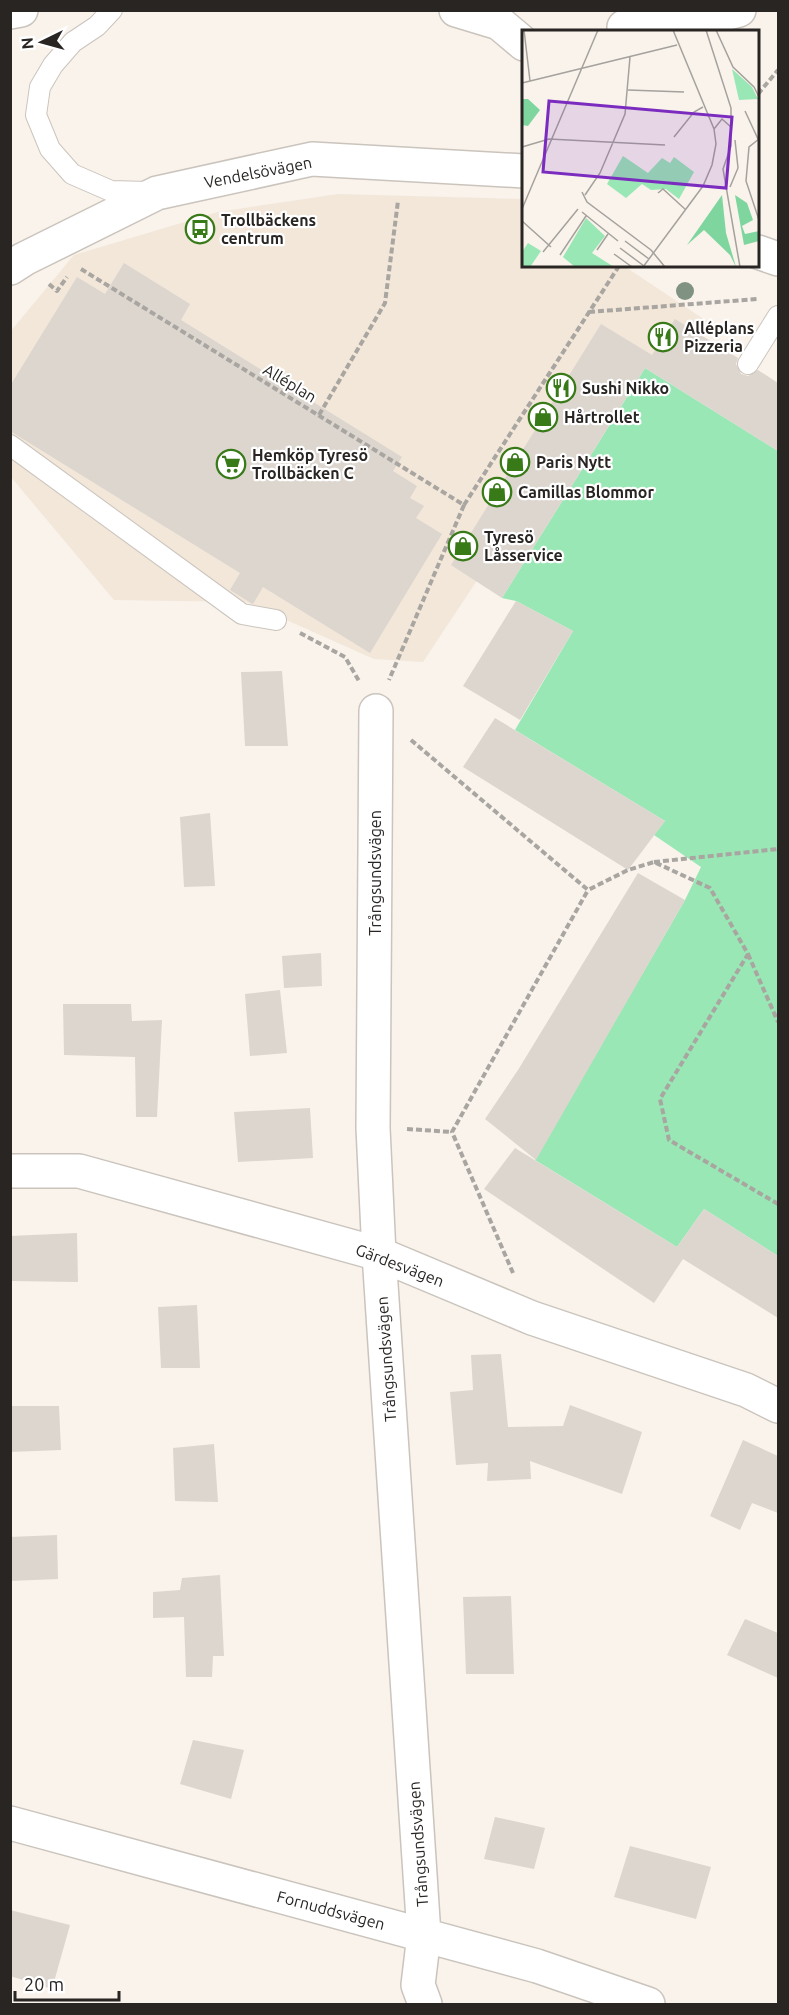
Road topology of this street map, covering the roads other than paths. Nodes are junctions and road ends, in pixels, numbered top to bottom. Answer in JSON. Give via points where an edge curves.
{"nodes":[{"id":1,"x":21,"y":10,"type":"edge"},
{"id":2,"x":112,"y":10,"type":"edge"},
{"id":3,"x":456,"y":10,"type":"edge"},
{"id":4,"x":672,"y":10,"type":"edge"},
{"id":5,"x":739,"y":10,"type":"edge"},
{"id":6,"x":10,"y":12,"type":"edge"},
{"id":7,"x":626,"y":23,"type":"edge"},
{"id":8,"x":678,"y":30,"type":"edge"},
{"id":9,"x":512,"y":35,"type":"edge"},
{"id":10,"x":522,"y":171,"type":"edge"},
{"id":11,"x":157,"y":193,"type":"junction"},
{"id":12,"x":759,"y":252,"type":"edge"},
{"id":13,"x":778,"y":259,"type":"edge"},
{"id":14,"x":10,"y":268,"type":"edge"},
{"id":15,"x":778,"y":316,"type":"edge"},
{"id":16,"x":748,"y":364,"type":"dead end"},
{"id":17,"x":10,"y":445,"type":"edge"},
{"id":18,"x":276,"y":620,"type":"road end"},
{"id":19,"x":376,"y":711,"type":"road end"},
{"id":20,"x":10,"y":1171,"type":"edge"},
{"id":21,"x":379,"y":1254,"type":"junction"},
{"id":22,"x":778,"y":1406,"type":"edge"},
{"id":23,"x":10,"y":1823,"type":"edge"},
{"id":24,"x":424,"y":1935,"type":"junction"},
{"id":25,"x":425,"y":2004,"type":"edge"},
{"id":26,"x":648,"y":2004,"type":"edge"}],
"edges":[{"from":1,"to":6,"type":"street"},
{"from":2,"to":11,"type":"lane","via":[[97,26],[72,42],[53,64],[40,87],[36,115],[50,149],[72,174],[111,190]]},
{"from":3,"to":9,"type":"street"},
{"from":4,"to":7,"type":"street"},
{"from":5,"to":8,"type":"street"},
{"from":10,"to":11,"type":"street","name":"Vendelsövägen","via":[[312,159]]},
{"from":11,"to":14,"type":"street","name":"Vendelsövägen"},
{"from":12,"to":13,"type":"street"},
{"from":15,"to":16,"type":"lane"},
{"from":17,"to":18,"type":"lane","via":[[242,614]]},
{"from":19,"to":21,"type":"street","name":"Trångsundsvägen","via":[[373,1128]]},
{"from":20,"to":21,"type":"street","name":"Gärdesvägen","via":[[79,1171]]},
{"from":21,"to":22,"type":"street","name":"Gärdesvägen","via":[[532,1318],[746,1390]]},
{"from":21,"to":24,"type":"street","name":"Trångsundsvägen"},
{"from":23,"to":24,"type":"street","name":"Fornuddsvägen"},
{"from":24,"to":25,"type":"street","name":"Trångsundsvägen","via":[[418,1985]]},
{"from":24,"to":26,"type":"street","name":"Fornuddsvägen","via":[[537,1966]]}]}
